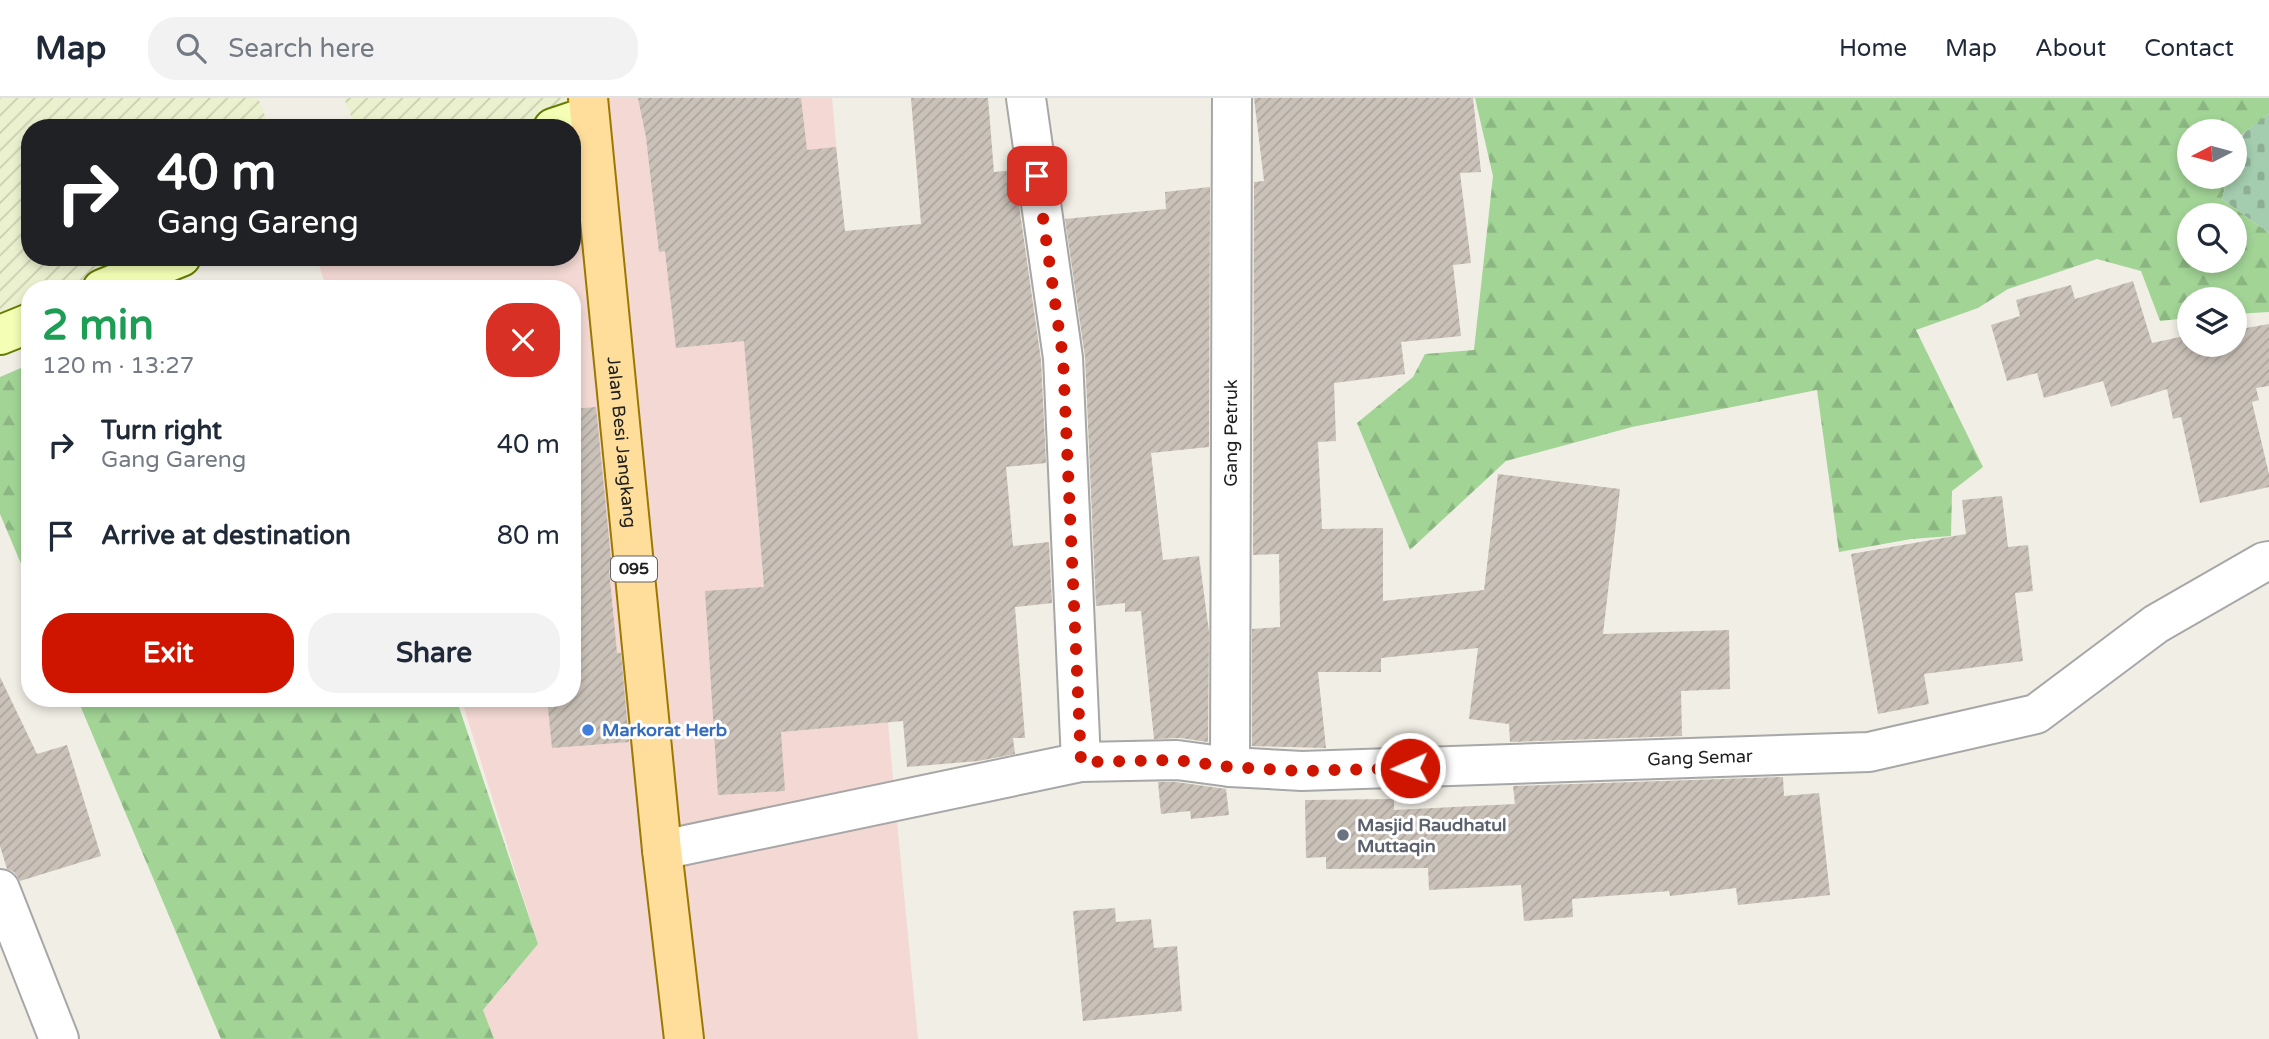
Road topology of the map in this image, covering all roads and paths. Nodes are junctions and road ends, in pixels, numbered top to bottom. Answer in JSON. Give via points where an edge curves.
{"nodes":[{"id":1,"x":1026,"y":98,"type":"edge"},
{"id":2,"x":1232,"y":98,"type":"edge"},
{"id":3,"x":588,"y":107,"type":"edge"},
{"id":4,"x":569,"y":119,"type":"edge"},
{"id":5,"x":159,"y":266,"type":"edge"},
{"id":6,"x":124,"y":280,"type":"edge"},
{"id":7,"x":21,"y":327,"type":"edge"},
{"id":8,"x":0,"y":335,"type":"edge"},
{"id":9,"x":2269,"y":561,"type":"edge"},
{"id":10,"x":1081,"y":762,"type":"junction"},
{"id":11,"x":1230,"y":767,"type":"junction"},
{"id":12,"x":662,"y":850,"type":"junction"},
{"id":13,"x":0,"y":889,"type":"edge"},
{"id":14,"x":59,"y":1039,"type":"edge"},
{"id":15,"x":684,"y":1039,"type":"edge"}],
"edges":[{"from":1,"to":10,"type":"street","via":[[1063,358]]},
{"from":2,"to":11,"type":"street","name":"Gang Petruk"},
{"from":3,"to":4,"type":"street"},
{"from":3,"to":12,"type":"main road","name":"Jalan Besi Jangkang","number":"095"},
{"from":5,"to":6,"type":"street"},
{"from":7,"to":8,"type":"street"},
{"from":9,"to":11,"type":"street","name":"Gang Semar","via":[[2155,624],[2036,714],[1869,752],[1302,771]]},
{"from":10,"to":11,"type":"street","name":"Gang Semar","via":[[1177,760]]},
{"from":10,"to":12,"type":"street","name":"Gang Semar"},
{"from":12,"to":15,"type":"main road","name":"Jalan Besi Jangkang","number":"095"},
{"from":13,"to":14,"type":"street"}]}
